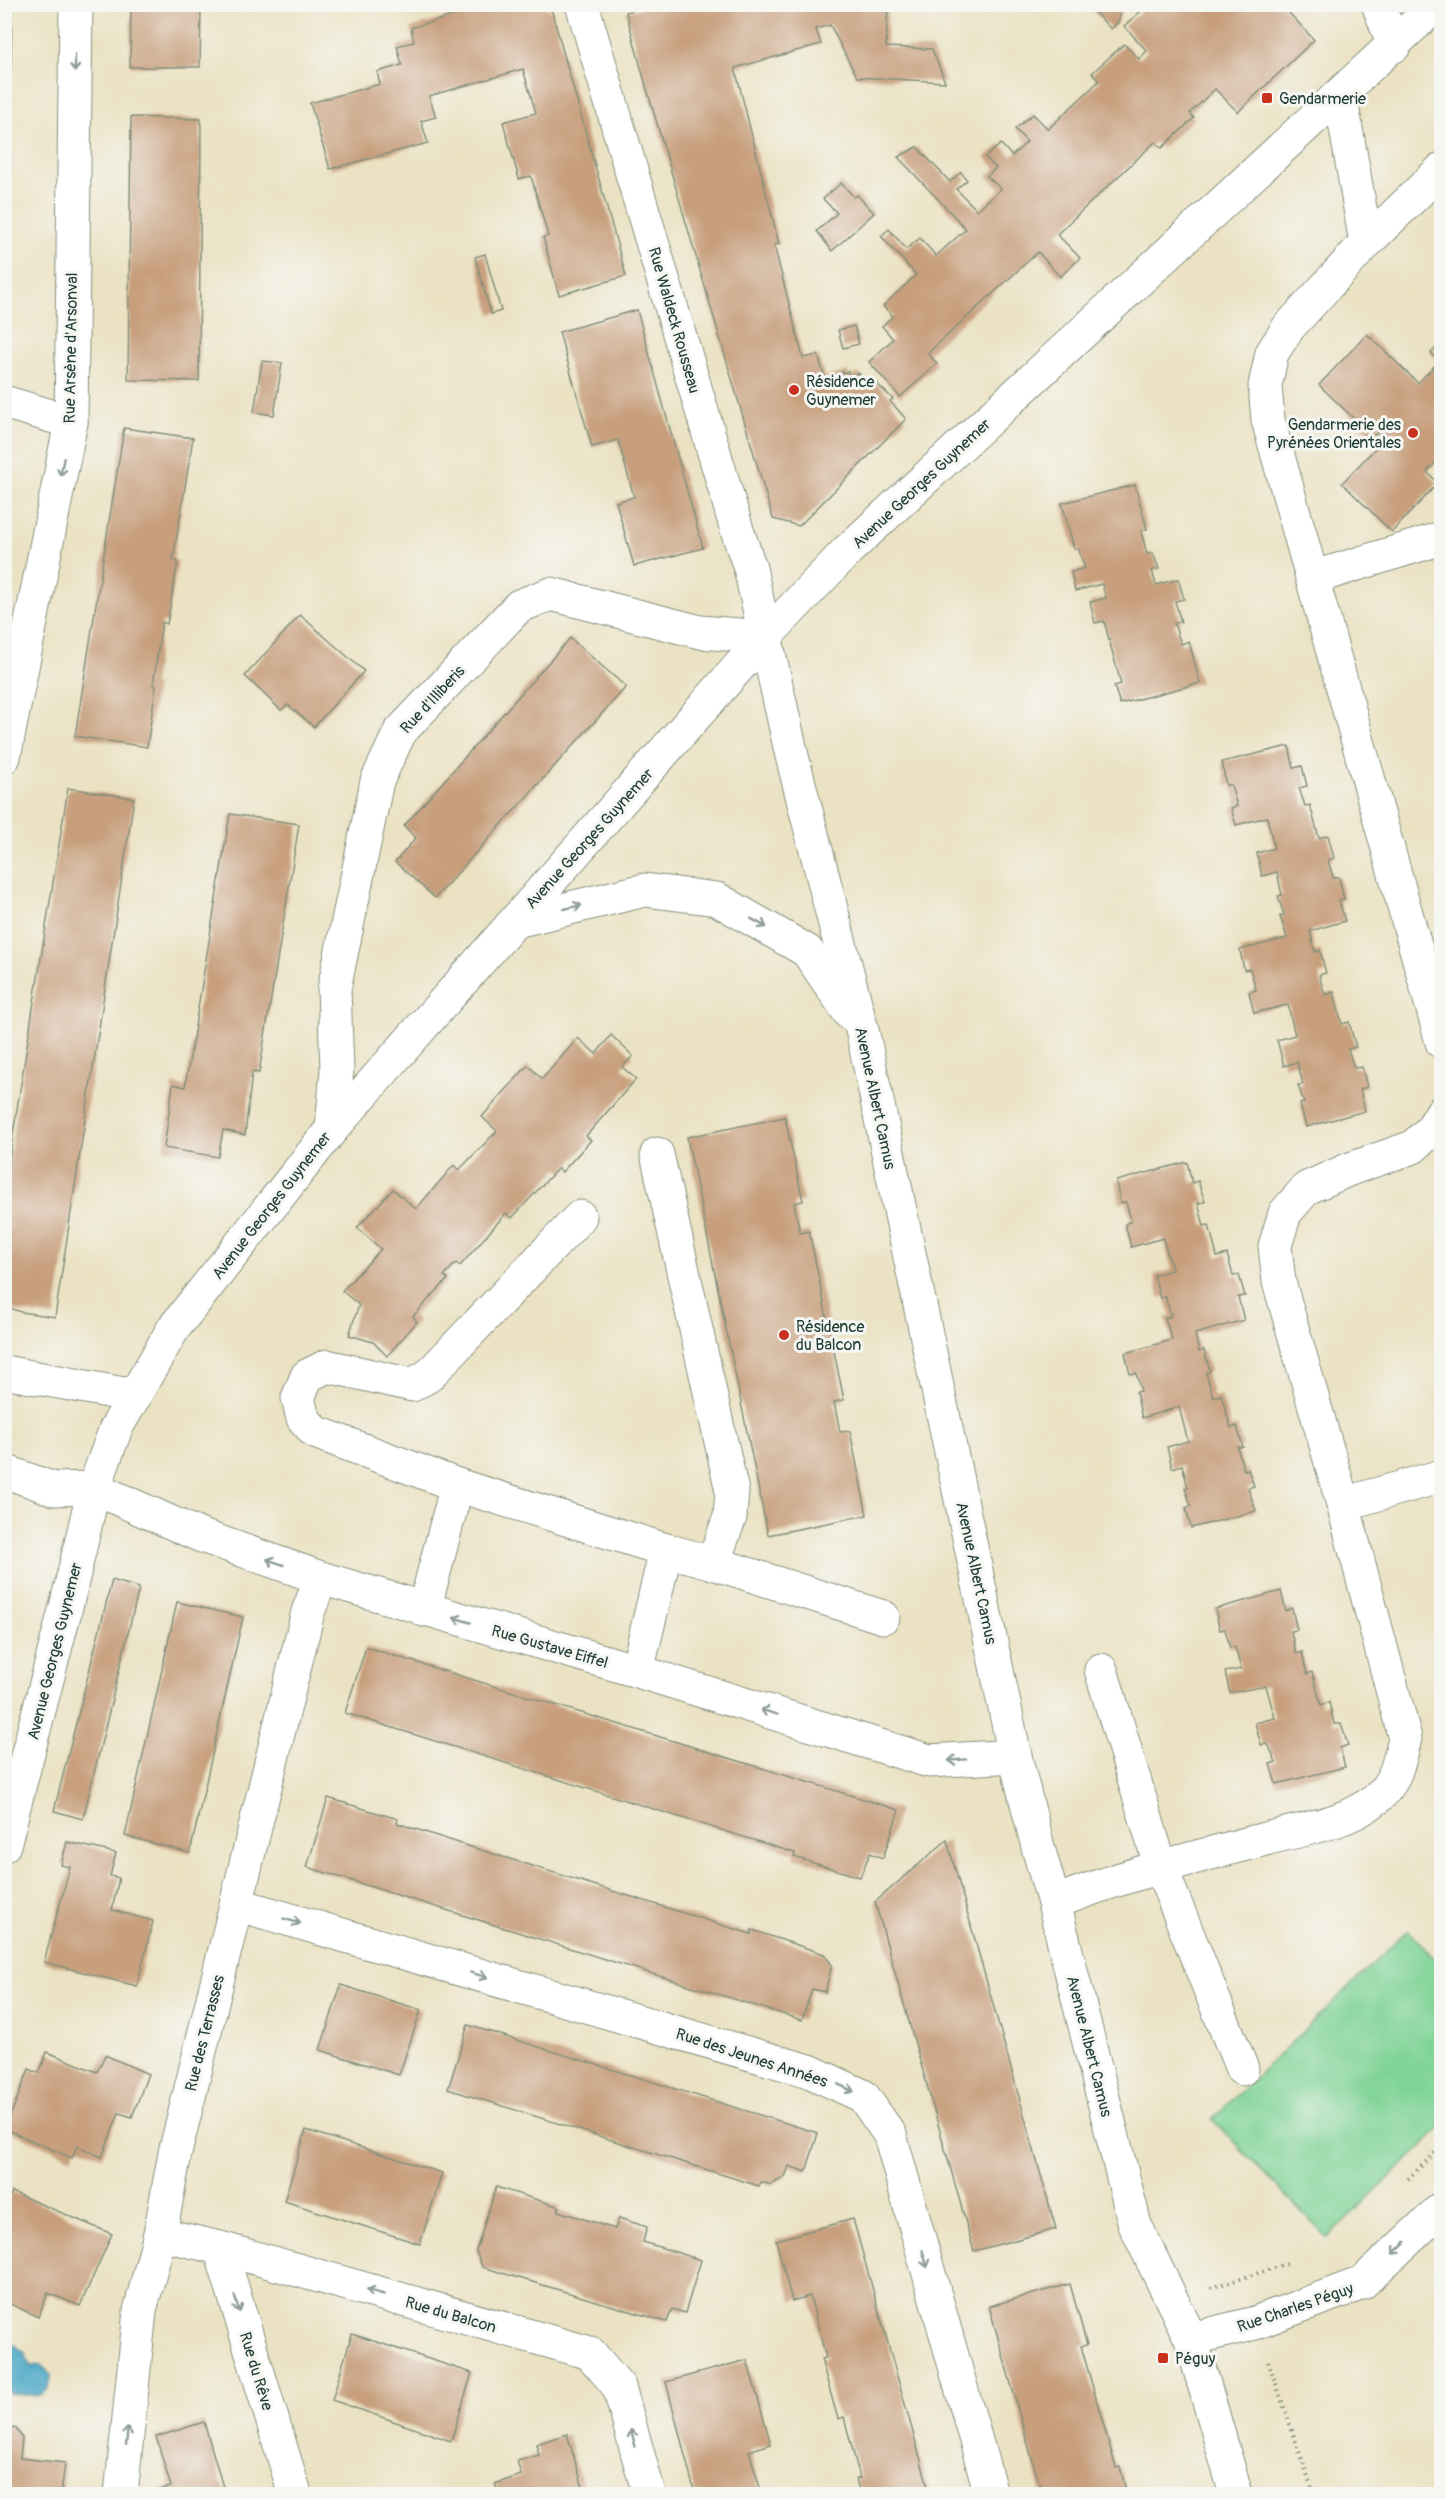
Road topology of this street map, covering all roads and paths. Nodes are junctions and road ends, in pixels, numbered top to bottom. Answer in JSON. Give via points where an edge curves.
{"nodes":[{"id":1,"x":76,"y":4,"type":"edge"},
{"id":2,"x":582,"y":4,"type":"edge"},
{"id":3,"x":1378,"y":4,"type":"edge"},
{"id":4,"x":1437,"y":4,"type":"edge"},
{"id":5,"x":1394,"y":46,"type":"junction"},
{"id":6,"x":1340,"y":94,"type":"junction"},
{"id":7,"x":1442,"y":169,"type":"edge"},
{"id":8,"x":1366,"y":243,"type":"junction"},
{"id":9,"x":4,"y":402,"type":"edge"},
{"id":10,"x":70,"y":422,"type":"junction"},
{"id":11,"x":1442,"y":538,"type":"edge"},
{"id":12,"x":1312,"y":578,"type":"junction"},
{"id":13,"x":765,"y":637,"type":"junction"},
{"id":14,"x":5,"y":752,"type":"edge"},
{"id":15,"x":516,"y":921,"type":"junction"},
{"id":16,"x":863,"y":1034,"type":"junction"},
{"id":17,"x":1442,"y":1042,"type":"edge"},
{"id":18,"x":1442,"y":1112,"type":"edge"},
{"id":19,"x":332,"y":1129,"type":"junction"},
{"id":20,"x":657,"y":1154,"type":"dead end"},
{"id":21,"x":580,"y":1217,"type":"dead end"},
{"id":22,"x":4,"y":1372,"type":"edge"},
{"id":23,"x":135,"y":1396,"type":"junction"},
{"id":24,"x":4,"y":1471,"type":"edge"},
{"id":25,"x":1442,"y":1476,"type":"edge"},
{"id":26,"x":457,"y":1485,"type":"junction"},
{"id":27,"x":94,"y":1488,"type":"junction"},
{"id":28,"x":1342,"y":1504,"type":"junction"},
{"id":29,"x":666,"y":1550,"type":"junction"},
{"id":30,"x":713,"y":1563,"type":"junction"},
{"id":31,"x":321,"y":1578,"type":"junction"},
{"id":32,"x":424,"y":1610,"type":"junction"},
{"id":33,"x":883,"y":1617,"type":"dead end"},
{"id":34,"x":1101,"y":1670,"type":"dead end"},
{"id":35,"x":637,"y":1671,"type":"junction"},
{"id":36,"x":1015,"y":1756,"type":"junction"},
{"id":37,"x":4,"y":1845,"type":"edge"},
{"id":38,"x":1161,"y":1868,"type":"junction"},
{"id":39,"x":236,"y":1904,"type":"junction"},
{"id":40,"x":1054,"y":1904,"type":"junction"},
{"id":41,"x":1242,"y":2069,"type":"dead end"},
{"id":42,"x":1442,"y":2146,"type":"edge"},
{"id":43,"x":1401,"y":2185,"type":"dead end"},
{"id":44,"x":1442,"y":2208,"type":"edge"},
{"id":45,"x":160,"y":2234,"type":"junction"},
{"id":46,"x":220,"y":2248,"type":"junction"},
{"id":47,"x":1295,"y":2261,"type":"dead end"},
{"id":48,"x":1242,"y":2277,"type":"junction"},
{"id":49,"x":1174,"y":2301,"type":"junction"},
{"id":50,"x":1255,"y":2324,"type":"junction"},
{"id":51,"x":1191,"y":2339,"type":"junction"},
{"id":52,"x":121,"y":2494,"type":"edge"},
{"id":53,"x":294,"y":2494,"type":"edge"},
{"id":54,"x":649,"y":2494,"type":"edge"},
{"id":55,"x":991,"y":2494,"type":"edge"},
{"id":56,"x":1236,"y":2494,"type":"edge"},
{"id":57,"x":1314,"y":2494,"type":"edge"}],
"edges":[{"from":1,"to":10,"type":"street","name":"Rue Arsène d'Arsonval","one_way":true},
{"from":2,"to":13,"type":"street","name":"Rue Waldeck Rousseau","via":[[750,567]]},
{"from":3,"to":5,"type":"street"},
{"from":4,"to":5,"type":"street","name":"Avenue Georges Guynemer"},
{"from":5,"to":6,"type":"street","name":"Avenue Georges Guynemer"},
{"from":6,"to":8,"type":"street"},
{"from":6,"to":13,"type":"street","name":"Avenue Georges Guynemer","via":[[847,551]]},
{"from":7,"to":8,"type":"street"},
{"from":8,"to":12,"type":"street","via":[[1288,328],[1272,353],[1265,386],[1268,420]]},
{"from":9,"to":10,"type":"street"},
{"from":10,"to":14,"type":"street","name":"Rue Arsène d'Arsonval","one_way":true},
{"from":11,"to":12,"type":"street"},
{"from":12,"to":17,"type":"street"},
{"from":13,"to":15,"type":"street","name":"Avenue Georges Guynemer"},
{"from":13,"to":16,"type":"street","name":"Avenue Albert Camus"},
{"from":13,"to":19,"type":"street","name":"Rue d'Illiberis","via":[[700,632],[551,594],[519,606],[400,732],[377,782],[334,989],[337,1070]]},
{"from":15,"to":16,"type":"street","one_way":true,"via":[[645,890],[717,899],[807,951]]},
{"from":15,"to":19,"type":"street","name":"Avenue Georges Guynemer"},
{"from":16,"to":36,"type":"street","name":"Avenue Albert Camus"},
{"from":18,"to":28,"type":"street","via":[[1431,1130],[1413,1147],[1350,1168],[1307,1188],[1286,1213],[1275,1246],[1279,1282]]},
{"from":19,"to":23,"type":"street","name":"Avenue Georges Guynemer","via":[[173,1329]]},
{"from":20,"to":30,"type":"street","via":[[732,1491],[730,1517]]},
{"from":21,"to":26,"type":"street","via":[[428,1376],[412,1385],[327,1366],[307,1376],[298,1398],[303,1418],[315,1432]]},
{"from":22,"to":23,"type":"street"},
{"from":23,"to":27,"type":"street","name":"Avenue Georges Guynemer","via":[[116,1428]]},
{"from":24,"to":27,"type":"street","via":[[54,1489]]},
{"from":25,"to":28,"type":"street"},
{"from":26,"to":29,"type":"street"},
{"from":26,"to":32,"type":"street"},
{"from":31,"to":27,"type":"street","name":"Rue Gustave Eiffel","one_way":true,"via":[[199,1535]]},
{"from":27,"to":37,"type":"street","name":"Avenue Georges Guynemer"},
{"from":28,"to":38,"type":"street","via":[[1405,1738],[1397,1774],[1377,1798],[1348,1816]]},
{"from":29,"to":30,"type":"street"},
{"from":29,"to":35,"type":"street"},
{"from":30,"to":33,"type":"street"},
{"from":31,"to":32,"type":"street","name":"Rue Gustave Eiffel"},
{"from":31,"to":39,"type":"street","name":"Rue des Terrasses","via":[[308,1612]]},
{"from":35,"to":32,"type":"street","name":"Rue Gustave Eiffel","one_way":true},
{"from":34,"to":38,"type":"street"},
{"from":36,"to":35,"type":"street","name":"Rue Gustave Eiffel","one_way":true,"via":[[929,1761]]},
{"from":36,"to":40,"type":"street","name":"Avenue Albert Camus"},
{"from":38,"to":40,"type":"street","via":[[1086,1890]]},
{"from":38,"to":41,"type":"street"},
{"from":39,"to":45,"type":"street","name":"Rue des Terrasses","via":[[175,2153]]},
{"from":39,"to":55,"type":"street","name":"Rue des Jeunes Années","one_way":true,"via":[[809,2071],[863,2096],[890,2135]]},
{"from":40,"to":49,"type":"street","name":"Avenue Albert Camus","via":[[1135,2224]]},
{"from":42,"to":43,"type":"path"},
{"from":44,"to":50,"type":"street","name":"Rue Charles Péguy","one_way":true,"via":[[1362,2283]]},
{"from":45,"to":46,"type":"street","name":"Rue du Balcon"},
{"from":52,"to":45,"type":"street","name":"Rue des Terrasses","one_way":true,"via":[[140,2311]]},
{"from":46,"to":53,"type":"street","name":"Rue du Rêve","one_way":true},
{"from":54,"to":46,"type":"street","name":"Rue du Balcon","one_way":true,"via":[[619,2387],[590,2353]]},
{"from":47,"to":48,"type":"path"},
{"from":48,"to":49,"type":"path"},
{"from":48,"to":50,"type":"path"},
{"from":49,"to":51,"type":"street","name":"Avenue Albert Camus"},
{"from":50,"to":51,"type":"street","name":"Rue Charles Péguy"},
{"from":50,"to":57,"type":"path"},
{"from":51,"to":56,"type":"street","name":"Avenue Albert Camus"}]}
